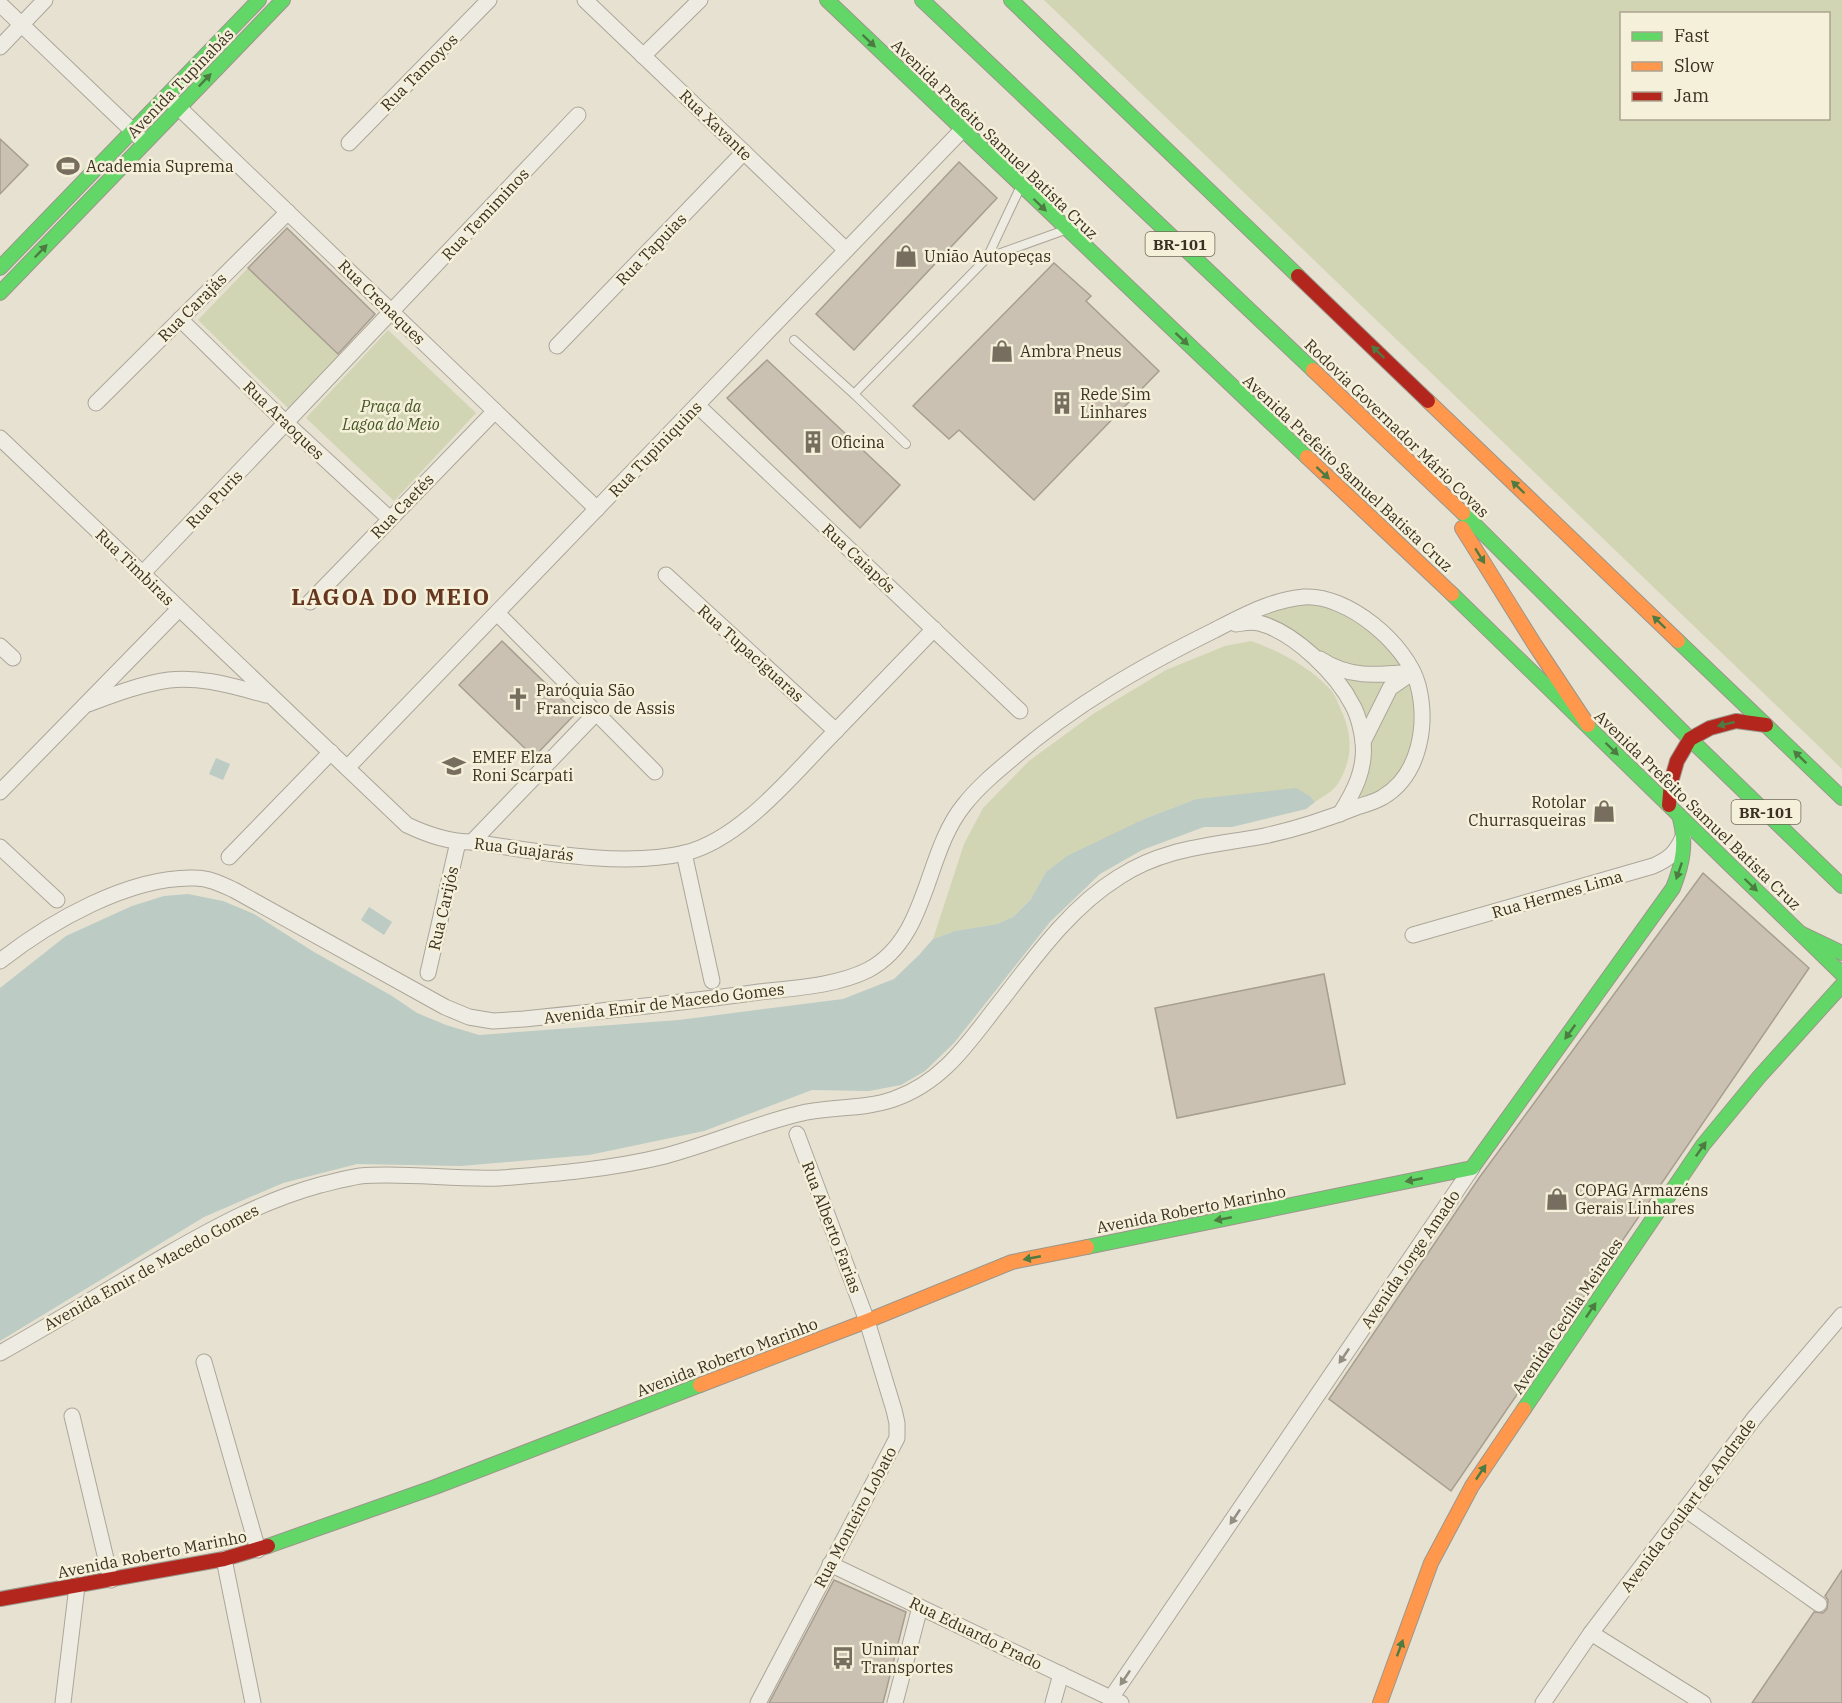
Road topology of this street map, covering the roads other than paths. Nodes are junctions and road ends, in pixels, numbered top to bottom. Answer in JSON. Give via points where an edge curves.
{"nodes":[{"id":1,"x":45,"y":0,"type":"edge"},
{"id":2,"x":259,"y":0,"type":"edge"},
{"id":3,"x":489,"y":0,"type":"edge"},
{"id":4,"x":585,"y":0,"type":"edge"},
{"id":5,"x":700,"y":0,"type":"edge"},
{"id":6,"x":827,"y":0,"type":"edge"},
{"id":7,"x":922,"y":0,"type":"edge"},
{"id":8,"x":1011,"y":0,"type":"edge"},
{"id":9,"x":280,"y":1,"type":"edge"},
{"id":10,"x":0,"y":4,"type":"edge"},
{"id":11,"x":22,"y":25,"type":"junction"},
{"id":12,"x":0,"y":47,"type":"edge"},
{"id":13,"x":643,"y":56,"type":"junction"},
{"id":14,"x":166,"y":96,"type":"junction"},
{"id":15,"x":178,"y":108,"type":"junction"},
{"id":16,"x":578,"y":115,"type":"dead end"},
{"id":17,"x":962,"y":130,"type":"junction"},
{"id":18,"x":133,"y":131,"type":"junction"},
{"id":19,"x":145,"y":143,"type":"junction"},
{"id":20,"x":348,"y":143,"type":"dead end"},
{"id":21,"x":744,"y":152,"type":"junction"},
{"id":22,"x":1021,"y":187,"type":"junction"},
{"id":23,"x":288,"y":212,"type":"junction"},
{"id":24,"x":1066,"y":230,"type":"junction"},
{"id":25,"x":846,"y":250,"type":"junction"},
{"id":26,"x":987,"y":258,"type":"junction"},
{"id":27,"x":0,"y":268,"type":"edge"},
{"id":28,"x":3,"y":284,"type":"edge"},
{"id":29,"x":392,"y":313,"type":"junction"},
{"id":30,"x":180,"y":319,"type":"junction"},
{"id":31,"x":794,"y":340,"type":"dead end"},
{"id":32,"x":557,"y":346,"type":"dead end"},
{"id":33,"x":854,"y":394,"type":"junction"},
{"id":34,"x":96,"y":403,"type":"dead end"},
{"id":35,"x":697,"y":405,"type":"junction"},
{"id":36,"x":495,"y":411,"type":"junction"},
{"id":37,"x":286,"y":423,"type":"junction"},
{"id":38,"x":0,"y":438,"type":"edge"},
{"id":39,"x":906,"y":444,"type":"dead end"},
{"id":40,"x":1438,"y":488,"type":"junction"},
{"id":41,"x":597,"y":509,"type":"junction"},
{"id":42,"x":390,"y":519,"type":"junction"},
{"id":43,"x":142,"y":574,"type":"junction"},
{"id":44,"x":666,"y":575,"type":"dead end"},
{"id":45,"x":310,"y":602,"type":"dead end"},
{"id":46,"x":179,"y":609,"type":"junction"},
{"id":47,"x":497,"y":613,"type":"junction"},
{"id":48,"x":1224,"y":625,"type":"junction"},
{"id":49,"x":934,"y":629,"type":"junction"},
{"id":50,"x":0,"y":646,"type":"edge"},
{"id":51,"x":1309,"y":652,"type":"junction"},
{"id":52,"x":13,"y":658,"type":"dead end"},
{"id":53,"x":1413,"y":672,"type":"junction"},
{"id":54,"x":269,"y":695,"type":"junction"},
{"id":55,"x":85,"y":705,"type":"junction"},
{"id":56,"x":1020,"y":711,"type":"dead end"},
{"id":57,"x":596,"y":713,"type":"junction"},
{"id":58,"x":1588,"y":725,"type":"junction"},
{"id":59,"x":1766,"y":725,"type":"junction"},
{"id":60,"x":836,"y":731,"type":"junction"},
{"id":61,"x":1690,"y":739,"type":"junction"},
{"id":62,"x":1363,"y":742,"type":"junction"},
{"id":63,"x":331,"y":752,"type":"junction"},
{"id":64,"x":347,"y":768,"type":"junction"},
{"id":65,"x":655,"y":772,"type":"dead end"},
{"id":66,"x":0,"y":792,"type":"edge"},
{"id":67,"x":1842,"y":798,"type":"edge"},
{"id":68,"x":1674,"y":810,"type":"junction"},
{"id":69,"x":1340,"y":814,"type":"junction"},
{"id":70,"x":1685,"y":831,"type":"junction"},
{"id":71,"x":464,"y":842,"type":"junction"},
{"id":72,"x":0,"y":846,"type":"edge"},
{"id":73,"x":684,"y":854,"type":"junction"},
{"id":74,"x":229,"y":857,"type":"dead end"},
{"id":75,"x":1842,"y":886,"type":"edge"},
{"id":76,"x":57,"y":900,"type":"dead end"},
{"id":77,"x":1800,"y":933,"type":"junction"},
{"id":78,"x":1413,"y":935,"type":"dead end"},
{"id":79,"x":1842,"y":953,"type":"edge"},
{"id":80,"x":0,"y":961,"type":"edge"},
{"id":81,"x":428,"y":973,"type":"dead end"},
{"id":82,"x":1842,"y":974,"type":"edge"},
{"id":83,"x":712,"y":981,"type":"dead end"},
{"id":84,"x":1842,"y":985,"type":"edge"},
{"id":85,"x":797,"y":1134,"type":"dead end"},
{"id":86,"x":1472,"y":1168,"type":"junction"},
{"id":87,"x":1842,"y":1315,"type":"edge"},
{"id":88,"x":867,"y":1321,"type":"junction"},
{"id":89,"x":0,"y":1353,"type":"edge"},
{"id":90,"x":204,"y":1362,"type":"dead end"},
{"id":91,"x":72,"y":1416,"type":"dead end"},
{"id":92,"x":1685,"y":1509,"type":"junction"},
{"id":93,"x":258,"y":1550,"type":"junction"},
{"id":94,"x":224,"y":1559,"type":"junction"},
{"id":95,"x":831,"y":1564,"type":"junction"},
{"id":96,"x":111,"y":1580,"type":"junction"},
{"id":97,"x":77,"y":1586,"type":"junction"},
{"id":98,"x":0,"y":1599,"type":"edge"},
{"id":99,"x":1819,"y":1604,"type":"dead end"},
{"id":100,"x":920,"y":1607,"type":"junction"},
{"id":101,"x":1591,"y":1633,"type":"junction"},
{"id":102,"x":1061,"y":1674,"type":"junction"},
{"id":103,"x":1116,"y":1701,"type":"edge"},
{"id":104,"x":63,"y":1703,"type":"edge"},
{"id":105,"x":253,"y":1703,"type":"edge"},
{"id":106,"x":758,"y":1703,"type":"edge"},
{"id":107,"x":895,"y":1703,"type":"edge"},
{"id":108,"x":1053,"y":1703,"type":"edge"},
{"id":109,"x":1380,"y":1703,"type":"edge"},
{"id":110,"x":1543,"y":1703,"type":"edge"},
{"id":111,"x":1703,"y":1703,"type":"edge"}],
"edges":[{"from":1,"to":11,"type":"street"},
{"from":2,"to":14,"type":"main road","name":"Avenida Tupinabás"},
{"from":3,"to":20,"type":"street","name":"Rua Tamoyos"},
{"from":4,"to":13,"type":"street","name":"Rua Xavante"},
{"from":5,"to":13,"type":"street"},
{"from":6,"to":17,"type":"main road","name":"Avenida Prefeito Samuel Batista Cruz","one_way":true},
{"from":7,"to":40,"type":"main road","name":"Rodovia Governador Mário Covas","number":"BR-101"},
{"from":59,"to":8,"type":"main road","one_way":true},
{"from":15,"to":9,"type":"main road","name":"Avenida Tupinabás","one_way":true},
{"from":10,"to":11,"type":"street"},
{"from":11,"to":12,"type":"street"},
{"from":11,"to":18,"type":"street"},
{"from":13,"to":21,"type":"street","name":"Rua Xavante"},
{"from":14,"to":15,"type":"street","name":"Rua Crenaques"},
{"from":14,"to":18,"type":"main road","name":"Avenida Tupinabás"},
{"from":15,"to":19,"type":"main road","name":"Avenida Tupinabás"},
{"from":15,"to":23,"type":"street","name":"Rua Crenaques"},
{"from":16,"to":29,"type":"street","name":"Rua Temiminos"},
{"from":17,"to":22,"type":"main road","name":"Avenida Prefeito Samuel Batista Cruz"},
{"from":17,"to":25,"type":"street","name":"Rua Tupiniquins"},
{"from":18,"to":19,"type":"street"},
{"from":18,"to":27,"type":"main road","name":"Avenida Tupinabás"},
{"from":28,"to":19,"type":"main road","name":"Avenida Tupinabás","one_way":true},
{"from":21,"to":25,"type":"street","name":"Rua Xavante"},
{"from":21,"to":32,"type":"street","name":"Rua Tapuias"},
{"from":22,"to":24,"type":"main road","name":"Avenida Prefeito Samuel Batista Cruz","one_way":true},
{"from":22,"to":26,"type":"lane"},
{"from":23,"to":29,"type":"street","name":"Rua Crenaques"},
{"from":23,"to":30,"type":"street","name":"Rua Carajás"},
{"from":24,"to":26,"type":"lane"},
{"from":24,"to":58,"type":"main road","name":"Avenida Prefeito Samuel Batista Cruz","one_way":true},
{"from":25,"to":35,"type":"street","name":"Rua Tupiniquins"},
{"from":26,"to":33,"type":"lane"},
{"from":29,"to":36,"type":"street","name":"Rua Crenaques"},
{"from":29,"to":37,"type":"street","name":"Rua Temiminos"},
{"from":30,"to":34,"type":"street","name":"Rua Carajás"},
{"from":30,"to":37,"type":"street","name":"Rua Araoques"},
{"from":31,"to":33,"type":"lane"},
{"from":33,"to":39,"type":"lane"},
{"from":35,"to":41,"type":"street","name":"Rua Tupiniquins"},
{"from":35,"to":49,"type":"street","name":"Rua Caiapós"},
{"from":36,"to":41,"type":"street","name":"Rua Crenaques"},
{"from":36,"to":42,"type":"street","name":"Rua Caetés"},
{"from":37,"to":42,"type":"street","name":"Rua Araoques"},
{"from":37,"to":43,"type":"street","name":"Rua Puris"},
{"from":38,"to":43,"type":"street","name":"Rua Timbiras"},
{"from":40,"to":58,"type":"main road","one_way":true},
{"from":40,"to":61,"type":"main road","name":"Rodovia Governador Mário Covas","number":"BR-101"},
{"from":41,"to":47,"type":"street","name":"Rua Tupiniquins"},
{"from":42,"to":45,"type":"street","name":"Rua Caetés"},
{"from":43,"to":46,"type":"street","name":"Rua Timbiras"},
{"from":44,"to":60,"type":"street","name":"Rua Tupaciguaras"},
{"from":46,"to":54,"type":"street","name":"Rua Timbiras"},
{"from":46,"to":55,"type":"street"},
{"from":47,"to":57,"type":"street"},
{"from":47,"to":64,"type":"street","name":"Rua Tupiniquins"},
{"from":48,"to":51,"type":"street","name":"Avenida Emir de Macedo Gomes","via":[[1257,622],[1284,632]]},
{"from":48,"to":53,"type":"street","name":"Avenida Emir de Macedo Gomes","via":[[1272,603],[1312,596],[1338,602],[1383,632]]},
{"from":48,"to":80,"type":"street","name":"Avenida Emir de Macedo Gomes","via":[[1084,702],[983,783],[951,822],[918,909],[888,957],[865,972],[834,981],[718,998],[493,1021],[469,1017],[431,1000],[234,890],[213,880],[195,878],[127,890],[69,914]]},
{"from":49,"to":56,"type":"street","name":"Rua Caiapós"},
{"from":49,"to":60,"type":"street","name":"Rua Guajarás"},
{"from":50,"to":52,"type":"street"},
{"from":51,"to":53,"type":"street","via":[[1331,667],[1371,676]]},
{"from":51,"to":62,"type":"street","name":"Avenida Emir de Macedo Gomes","via":[[1354,707]]},
{"from":53,"to":62,"type":"street","via":[[1390,688]]},
{"from":53,"to":69,"type":"street","name":"Avenida Emir de Macedo Gomes","via":[[1424,716],[1418,749],[1406,776],[1385,796]]},
{"from":54,"to":55,"type":"street","via":[[205,681],[171,680],[136,687]]},
{"from":54,"to":63,"type":"street","name":"Rua Guajarás"},
{"from":55,"to":66,"type":"street"},
{"from":57,"to":65,"type":"street"},
{"from":57,"to":71,"type":"street"},
{"from":58,"to":68,"type":"main road","name":"Avenida Prefeito Samuel Batista Cruz","one_way":true},
{"from":59,"to":61,"type":"main road","one_way":true,"via":[[1736,721]]},
{"from":67,"to":59,"type":"main road","one_way":true},
{"from":60,"to":73,"type":"street","name":"Rua Guajarás","via":[[760,809],[703,848]]},
{"from":61,"to":68,"type":"main road","via":[[1671,782]]},
{"from":61,"to":75,"type":"main road","name":"Rodovia Governador Mário Covas","number":"BR-101"},
{"from":62,"to":69,"type":"street","name":"Avenida Emir de Macedo Gomes","via":[[1355,789]]},
{"from":63,"to":64,"type":"street","name":"Rua Guajarás"},
{"from":63,"to":74,"type":"street"},
{"from":64,"to":71,"type":"street","name":"Rua Guajarás","via":[[407,825],[440,838]]},
{"from":68,"to":70,"type":"main road","name":"Avenida Jorge Amado"},
{"from":68,"to":77,"type":"main road","name":"Avenida Prefeito Samuel Batista Cruz","one_way":true},
{"from":69,"to":89,"type":"street","name":"Avenida Emir de Macedo Gomes","via":[[1299,828],[1193,846],[1157,856],[1122,874],[1088,898],[1059,929],[956,1058],[927,1084],[896,1098],[867,1107],[800,1113],[666,1156],[617,1165],[493,1178],[359,1176],[314,1187],[263,1204],[216,1226]]},
{"from":70,"to":78,"type":"street","name":"Rua Hermes Lima","via":[[1668,860],[1653,866]]},
{"from":70,"to":86,"type":"main road","name":"Avenida Jorge Amado","one_way":true,"via":[[1685,850],[1673,888]]},
{"from":71,"to":73,"type":"street","name":"Rua Guajarás","via":[[639,859]]},
{"from":71,"to":81,"type":"street","name":"Rua Carijós"},
{"from":72,"to":76,"type":"street"},
{"from":73,"to":83,"type":"street"},
{"from":77,"to":79,"type":"main road"},
{"from":77,"to":82,"type":"main road","name":"Avenida Prefeito Samuel Batista Cruz"},
{"from":109,"to":84,"type":"main road","name":"Avenida Cecília Meireles","one_way":true,"via":[[1431,1563],[1472,1486],[1703,1145]]},
{"from":85,"to":88,"type":"street","name":"Rua Alberto Farias"},
{"from":86,"to":88,"type":"main road","name":"Avenida Roberto Marinho","one_way":true,"via":[[1012,1262]]},
{"from":86,"to":103,"type":"street","name":"Avenida Jorge Amado","one_way":true},
{"from":87,"to":92,"type":"street","name":"Avenida Goulart de Andrade","via":[[1755,1417]]},
{"from":88,"to":93,"type":"main road","name":"Avenida Roberto Marinho","via":[[435,1487]]},
{"from":88,"to":95,"type":"street","name":"Rua Monteiro Lobato","via":[[894,1410],[897,1438]]},
{"from":90,"to":93,"type":"street"},
{"from":91,"to":96,"type":"street"},
{"from":92,"to":99,"type":"street"},
{"from":92,"to":101,"type":"street","name":"Avenida Goulart de Andrade"},
{"from":93,"to":94,"type":"main road","name":"Avenida Roberto Marinho"},
{"from":94,"to":96,"type":"main road","name":"Avenida Roberto Marinho"},
{"from":94,"to":105,"type":"street"},
{"from":95,"to":100,"type":"street","name":"Rua Eduardo Prado"},
{"from":95,"to":106,"type":"street","name":"Rua Monteiro Lobato"},
{"from":96,"to":97,"type":"main road","name":"Avenida Roberto Marinho"},
{"from":97,"to":98,"type":"main road","name":"Avenida Roberto Marinho"},
{"from":97,"to":104,"type":"street"},
{"from":100,"to":102,"type":"street","name":"Rua Eduardo Prado"},
{"from":100,"to":107,"type":"street"},
{"from":101,"to":110,"type":"street","name":"Avenida Goulart de Andrade"},
{"from":101,"to":111,"type":"street"},
{"from":102,"to":103,"type":"street","name":"Rua Eduardo Prado"},
{"from":102,"to":108,"type":"street"}]}
